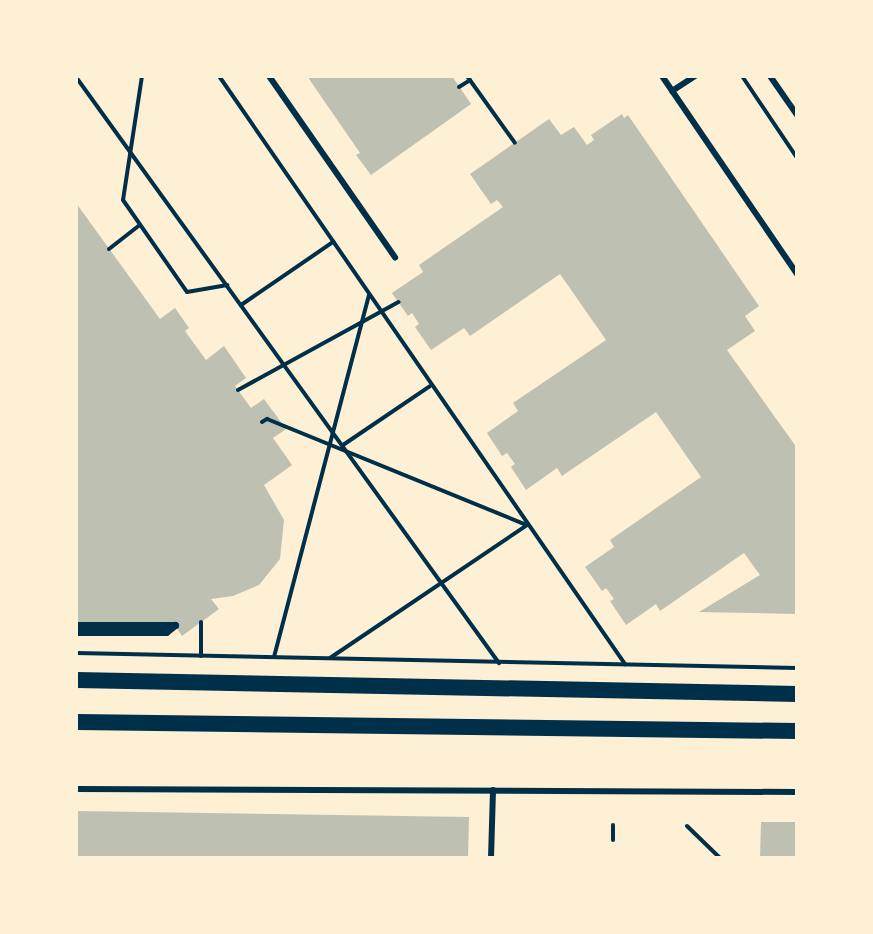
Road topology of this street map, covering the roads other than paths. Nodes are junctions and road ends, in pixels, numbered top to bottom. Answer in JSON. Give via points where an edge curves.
{"nodes":[{"id":1,"x":269,"y":76,"type":"edge"},
{"id":2,"x":662,"y":76,"type":"edge"},
{"id":3,"x":695,"y":76,"type":"edge"},
{"id":4,"x":770,"y":76,"type":"edge"},
{"id":5,"x":672,"y":91,"type":"junction"},
{"id":6,"x":797,"y":115,"type":"edge"},
{"id":7,"x":395,"y":257,"type":"dead end"},
{"id":8,"x":797,"y":274,"type":"edge"},
{"id":9,"x":76,"y":625,"type":"edge"},
{"id":10,"x":76,"y":632,"type":"edge"},
{"id":11,"x":76,"y":680,"type":"edge"},
{"id":12,"x":797,"y":694,"type":"edge"},
{"id":13,"x":76,"y":722,"type":"edge"},
{"id":14,"x":797,"y":731,"type":"edge"},
{"id":15,"x":76,"y":789,"type":"edge"},
{"id":16,"x":493,"y":790,"type":"junction"},
{"id":17,"x":797,"y":792,"type":"edge"},
{"id":18,"x":491,"y":858,"type":"edge"}],
"edges":[{"from":1,"to":7,"type":"lane"},
{"from":2,"to":5,"type":"lane"},
{"from":3,"to":5,"type":"lane"},
{"from":4,"to":6,"type":"lane"},
{"from":5,"to":8,"type":"lane"},
{"from":9,"to":10,"type":"street","via":[[175,625],[166,632]]},
{"from":11,"to":12,"type":"main road"},
{"from":13,"to":14,"type":"main road"},
{"from":15,"to":16,"type":"lane"},
{"from":16,"to":17,"type":"lane"},
{"from":16,"to":18,"type":"lane"}]}
